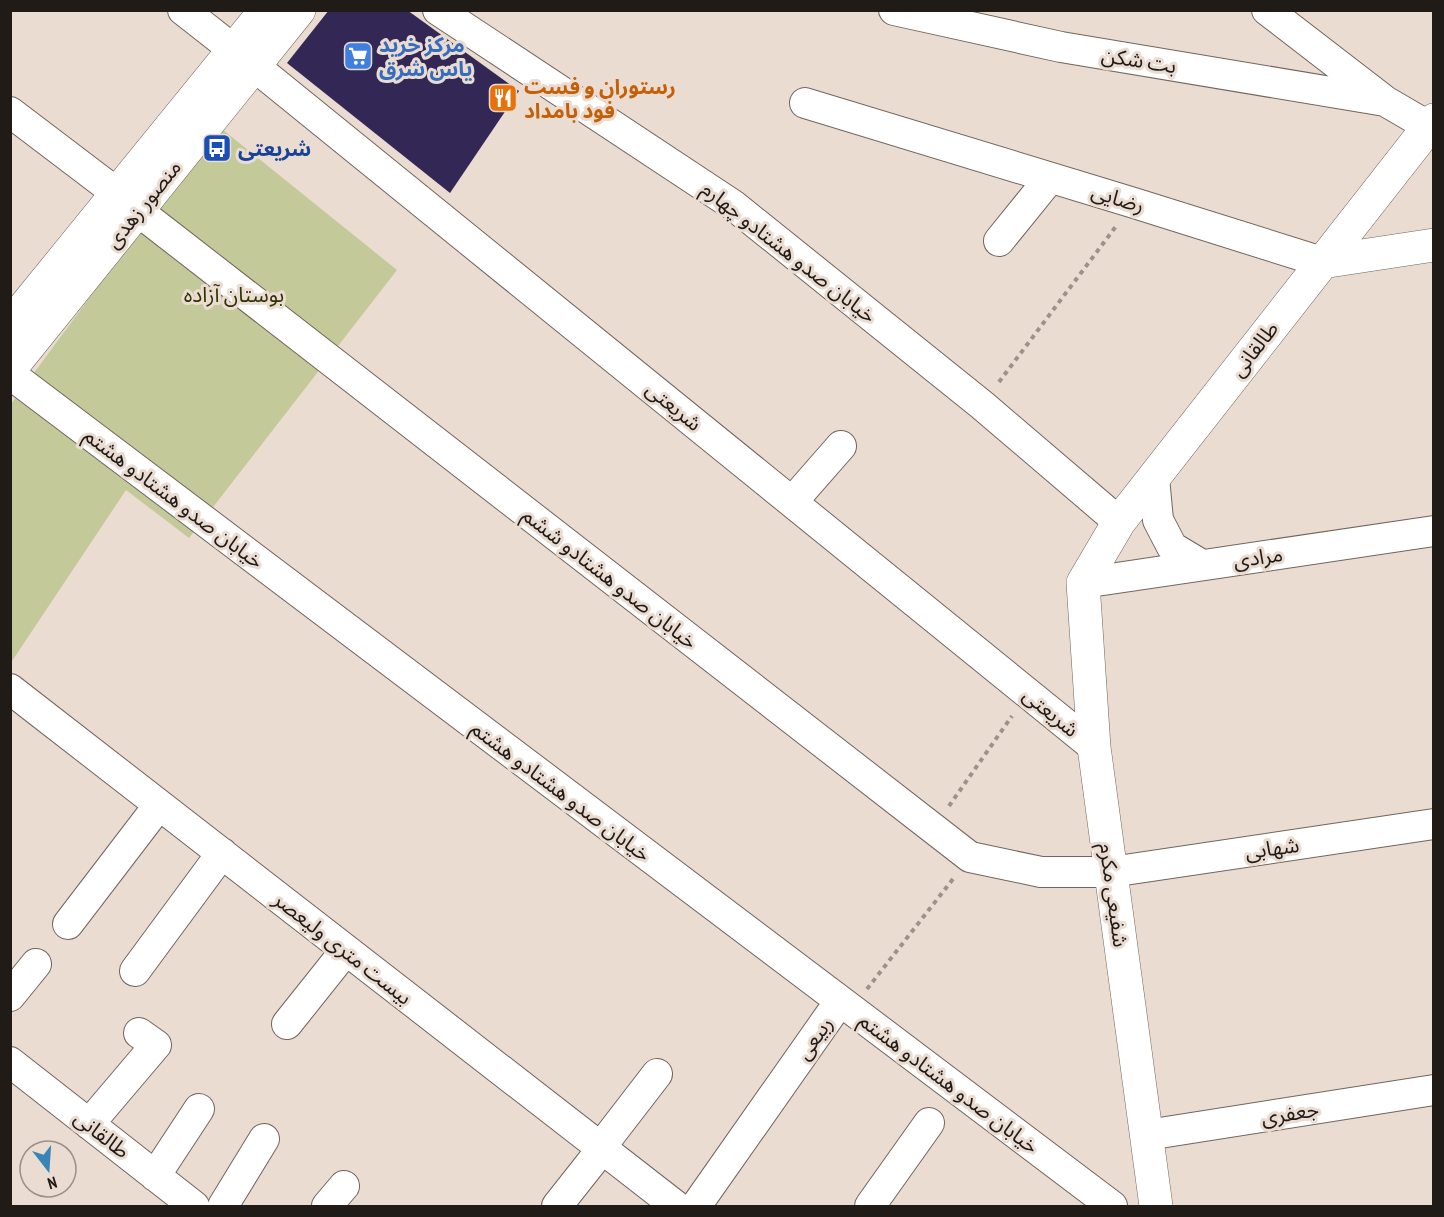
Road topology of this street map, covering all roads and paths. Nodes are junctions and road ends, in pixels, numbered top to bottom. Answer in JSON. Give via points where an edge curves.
{"nodes":[{"id":1,"x":183,"y":10,"type":"edge"},
{"id":2,"x":266,"y":10,"type":"edge"},
{"id":3,"x":299,"y":10,"type":"edge"},
{"id":4,"x":438,"y":10,"type":"edge"},
{"id":5,"x":894,"y":10,"type":"edge"},
{"id":6,"x":1267,"y":10,"type":"edge"},
{"id":7,"x":244,"y":58,"type":"junction"},
{"id":8,"x":1385,"y":100,"type":"junction"},
{"id":9,"x":805,"y":103,"type":"dead end"},
{"id":10,"x":10,"y":112,"type":"edge"},
{"id":11,"x":1431,"y":123,"type":"edge"},
{"id":12,"x":1050,"y":178,"type":"junction"},
{"id":13,"x":128,"y":202,"type":"junction"},
{"id":14,"x":1134,"y":203,"type":"junction"},
{"id":15,"x":999,"y":241,"type":"dead end"},
{"id":16,"x":1434,"y":245,"type":"edge"},
{"id":17,"x":1322,"y":262,"type":"junction"},
{"id":18,"x":10,"y":325,"type":"edge"},
{"id":19,"x":10,"y":369,"type":"edge"},
{"id":20,"x":10,"y":374,"type":"edge"},
{"id":21,"x":982,"y":405,"type":"junction"},
{"id":22,"x":841,"y":446,"type":"dead end"},
{"id":23,"x":1154,"y":477,"type":"junction"},
{"id":24,"x":792,"y":502,"type":"junction"},
{"id":25,"x":1119,"y":522,"type":"junction"},
{"id":26,"x":1434,"y":531,"type":"edge"},
{"id":27,"x":1202,"y":565,"type":"junction"},
{"id":28,"x":1083,"y":583,"type":"junction"},
{"id":29,"x":10,"y":689,"type":"edge"},
{"id":30,"x":1028,"y":693,"type":"junction"},
{"id":31,"x":1094,"y":747,"type":"junction"},
{"id":32,"x":159,"y":805,"type":"junction"},
{"id":33,"x":1434,"y":824,"type":"edge"},
{"id":34,"x":933,"y":828,"type":"junction"},
{"id":35,"x":222,"y":853,"type":"junction"},
{"id":36,"x":970,"y":858,"type":"junction"},
{"id":37,"x":1111,"y":872,"type":"junction"},
{"id":38,"x":68,"y":924,"type":"dead end"},
{"id":39,"x":346,"y":950,"type":"junction"},
{"id":40,"x":36,"y":964,"type":"dead end"},
{"id":41,"x":135,"y":971,"type":"dead end"},
{"id":42,"x":10,"y":996,"type":"edge"},
{"id":43,"x":840,"y":1001,"type":"junction"},
{"id":44,"x":287,"y":1024,"type":"dead end"},
{"id":45,"x":139,"y":1033,"type":"dead end"},
{"id":46,"x":10,"y":1062,"type":"edge"},
{"id":47,"x":657,"y":1074,"type":"dead end"},
{"id":48,"x":1434,"y":1090,"type":"edge"},
{"id":49,"x":199,"y":1109,"type":"dead end"},
{"id":50,"x":929,"y":1123,"type":"dead end"},
{"id":51,"x":89,"y":1124,"type":"junction"},
{"id":52,"x":1147,"y":1135,"type":"junction"},
{"id":53,"x":264,"y":1139,"type":"dead end"},
{"id":54,"x":601,"y":1149,"type":"junction"},
{"id":55,"x":155,"y":1176,"type":"junction"},
{"id":56,"x":194,"y":1206,"type":"edge"},
{"id":57,"x":223,"y":1206,"type":"edge"},
{"id":58,"x":556,"y":1206,"type":"edge"},
{"id":59,"x":676,"y":1206,"type":"edge"},
{"id":60,"x":696,"y":1206,"type":"edge"},
{"id":61,"x":870,"y":1206,"type":"edge"},
{"id":62,"x":1112,"y":1206,"type":"edge"},
{"id":63,"x":1156,"y":1206,"type":"edge"}],
"edges":[{"from":1,"to":7,"type":"street","name":"شریعتی"},
{"from":2,"to":7,"type":"main road","name":"منصور زهدی"},
{"from":3,"to":7,"type":"main road","name":"منصور زهدی"},
{"from":4,"to":21,"type":"street","name":"خیابان صدو هشتادو چهارم","via":[[733,205]]},
{"from":5,"to":8,"type":"street","name":"بت شکن","via":[[1062,47]]},
{"from":6,"to":8,"type":"street"},
{"from":7,"to":13,"type":"main road","name":"منصور زهدی"},
{"from":7,"to":24,"type":"street","name":"شریعتی"},
{"from":8,"to":11,"type":"street"},
{"from":9,"to":12,"type":"street","name":"رضایی"},
{"from":10,"to":13,"type":"street","name":"خیابان صدو هشتادو ششم"},
{"from":11,"to":17,"type":"main road","name":"طالقانی"},
{"from":12,"to":14,"type":"street","name":"رضایی"},
{"from":12,"to":15,"type":"street"},
{"from":13,"to":18,"type":"main road","name":"منصور زهدی"},
{"from":13,"to":19,"type":"main road","name":"منصور زهدی"},
{"from":13,"to":34,"type":"street","name":"خیابان صدو هشتادو ششم"},
{"from":14,"to":17,"type":"street","name":"رضایی"},
{"from":14,"to":21,"type":"path"},
{"from":16,"to":17,"type":"main road","name":"رضایی"},
{"from":17,"to":23,"type":"main road","name":"طالقانی"},
{"from":20,"to":43,"type":"street","name":"خیابان صدو هشتادو هشتم"},
{"from":21,"to":25,"type":"street","name":"خیابان صدو هشتادو چهارم"},
{"from":22,"to":24,"type":"street"},
{"from":23,"to":25,"type":"main road","name":"طالقانی"},
{"from":23,"to":27,"type":"street","via":[[1158,520],[1172,547]]},
{"from":24,"to":30,"type":"street","name":"شریعتی"},
{"from":25,"to":28,"type":"main road","name":"طالقانی"},
{"from":26,"to":27,"type":"street","name":"مرادی"},
{"from":27,"to":28,"type":"street","name":"مرادی"},
{"from":28,"to":31,"type":"main road","name":"شفیعی مکرم"},
{"from":29,"to":32,"type":"street","name":"بیست متری ولیعصر"},
{"from":30,"to":31,"type":"street","name":"شریعتی"},
{"from":30,"to":34,"type":"path"},
{"from":31,"to":37,"type":"main road","name":"شفیعی مکرم"},
{"from":32,"to":35,"type":"street","name":"بیست متری ولیعصر"},
{"from":32,"to":38,"type":"street"},
{"from":33,"to":37,"type":"street","name":"شهابی"},
{"from":34,"to":36,"type":"street","name":"خیابان صدو هشتادو ششم"},
{"from":35,"to":39,"type":"street","name":"بیست متری ولیعصر"},
{"from":35,"to":41,"type":"street"},
{"from":36,"to":37,"type":"street","name":"خیابان صدو هشتادو ششم","via":[[1041,872]]},
{"from":36,"to":43,"type":"path","name":"ربیعی","via":[[862,995]]},
{"from":37,"to":52,"type":"main road","name":"شفیعی مکرم"},
{"from":39,"to":44,"type":"street"},
{"from":39,"to":54,"type":"street","name":"بیست متری ولیعصر"},
{"from":40,"to":42,"type":"street"},
{"from":43,"to":60,"type":"street","name":"ربیعی"},
{"from":43,"to":62,"type":"street","name":"خیابان صدو هشتادو هشتم"},
{"from":45,"to":51,"type":"street","via":[[156,1045]]},
{"from":46,"to":51,"type":"street","name":"طالقانی"},
{"from":47,"to":54,"type":"street"},
{"from":48,"to":52,"type":"street","name":"جعفری"},
{"from":49,"to":55,"type":"street"},
{"from":50,"to":61,"type":"street"},
{"from":51,"to":55,"type":"street","name":"طالقانی"},
{"from":52,"to":63,"type":"main road","name":"شفیعی مکرم"},
{"from":53,"to":57,"type":"street"},
{"from":54,"to":58,"type":"street"},
{"from":54,"to":59,"type":"street","name":"بیست متری ولیعصر"},
{"from":55,"to":56,"type":"street","name":"طالقانی"}]}
